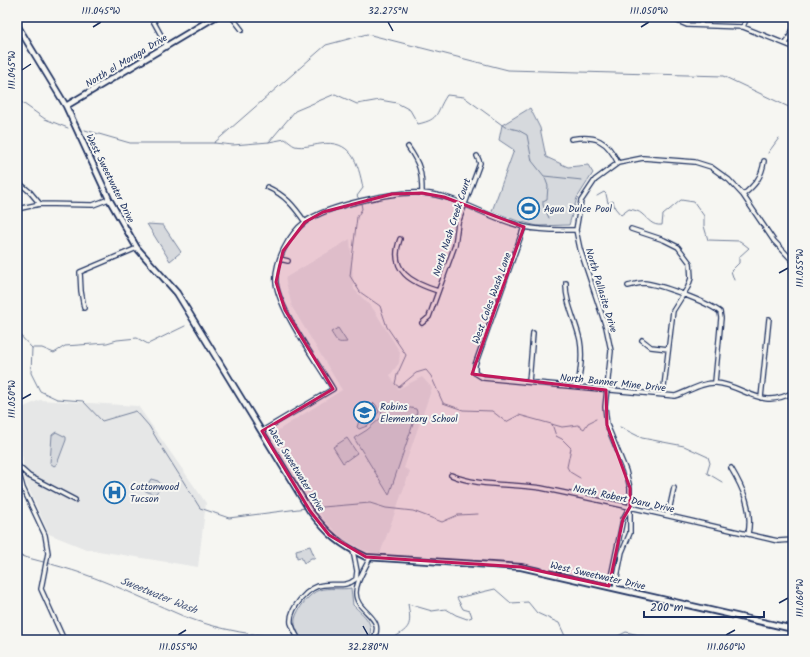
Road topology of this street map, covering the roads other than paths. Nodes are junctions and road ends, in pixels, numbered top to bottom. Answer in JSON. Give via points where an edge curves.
{"nodes":[{"id":1,"x":151,"y":17,"type":"edge"},
{"id":2,"x":215,"y":17,"type":"edge"},
{"id":3,"x":232,"y":17,"type":"edge"},
{"id":4,"x":668,"y":17,"type":"edge"},
{"id":5,"x":701,"y":17,"type":"edge"},
{"id":6,"x":746,"y":17,"type":"edge"},
{"id":7,"x":17,"y":25,"type":"edge"},
{"id":8,"x":701,"y":25,"type":"junction"},
{"id":9,"x":743,"y":27,"type":"junction"},
{"id":10,"x":793,"y":29,"type":"edge"},
{"id":11,"x":242,"y":30,"type":"dead end"},
{"id":12,"x":786,"y":44,"type":"junction"},
{"id":13,"x":168,"y":46,"type":"junction"},
{"id":14,"x":793,"y":47,"type":"edge"},
{"id":15,"x":66,"y":106,"type":"junction"},
{"id":16,"x":571,"y":139,"type":"dead end"},
{"id":17,"x":408,"y":147,"type":"dead end"},
{"id":18,"x":477,"y":156,"type":"dead end"},
{"id":19,"x":764,"y":160,"type":"dead end"},
{"id":20,"x":618,"y":163,"type":"junction"},
{"id":21,"x":17,"y":182,"type":"edge"},
{"id":22,"x":267,"y":187,"type":"dead end"},
{"id":23,"x":422,"y":193,"type":"junction"},
{"id":24,"x":743,"y":195,"type":"junction"},
{"id":25,"x":109,"y":199,"type":"junction"},
{"id":26,"x":40,"y":204,"type":"junction"},
{"id":27,"x":464,"y":206,"type":"junction"},
{"id":28,"x":17,"y":209,"type":"edge"},
{"id":29,"x":305,"y":222,"type":"junction"},
{"id":30,"x":524,"y":227,"type":"junction"},
{"id":31,"x":631,"y":229,"type":"dead end"},
{"id":32,"x":576,"y":230,"type":"junction"},
{"id":33,"x":400,"y":239,"type":"dead end"},
{"id":34,"x":137,"y":248,"type":"junction"},
{"id":35,"x":280,"y":259,"type":"junction"},
{"id":36,"x":288,"y":261,"type":"dead end"},
{"id":37,"x":793,"y":261,"type":"edge"},
{"id":38,"x":566,"y":283,"type":"dead end"},
{"id":39,"x":628,"y":286,"type":"dead end"},
{"id":40,"x":438,"y":291,"type":"junction"},
{"id":41,"x":683,"y":295,"type":"junction"},
{"id":42,"x":84,"y":308,"type":"dead end"},
{"id":43,"x":769,"y":319,"type":"dead end"},
{"id":44,"x":422,"y":323,"type":"dead end"},
{"id":45,"x":533,"y":333,"type":"dead end"},
{"id":46,"x":642,"y":340,"type":"dead end"},
{"id":47,"x":668,"y":349,"type":"junction"},
{"id":48,"x":474,"y":374,"type":"joint"},
{"id":49,"x":530,"y":382,"type":"junction"},
{"id":50,"x":715,"y":382,"type":"junction"},
{"id":51,"x":578,"y":387,"type":"junction"},
{"id":52,"x":606,"y":390,"type":"junction"},
{"id":53,"x":793,"y":392,"type":"edge"},
{"id":54,"x":663,"y":395,"type":"junction"},
{"id":55,"x":761,"y":398,"type":"junction"},
{"id":56,"x":262,"y":431,"type":"junction"},
{"id":57,"x":17,"y":466,"type":"edge"},
{"id":58,"x":731,"y":468,"type":"dead end"},
{"id":59,"x":451,"y":475,"type":"dead end"},
{"id":60,"x":674,"y":488,"type":"dead end"},
{"id":61,"x":75,"y":500,"type":"dead end"},
{"id":62,"x":630,"y":507,"type":"junction"},
{"id":63,"x":668,"y":515,"type":"junction"},
{"id":64,"x":748,"y":534,"type":"junction"},
{"id":65,"x":793,"y":540,"type":"edge"},
{"id":66,"x":353,"y":551,"type":"junction"},
{"id":67,"x":370,"y":557,"type":"junction"},
{"id":68,"x":609,"y":586,"type":"junction"},
{"id":69,"x":615,"y":588,"type":"junction"},
{"id":70,"x":793,"y":629,"type":"edge"},
{"id":71,"x":64,"y":640,"type":"edge"},
{"id":72,"x":299,"y":640,"type":"edge"},
{"id":73,"x":373,"y":640,"type":"edge"}],
"edges":[{"from":1,"to":13,"type":"street","name":"North el Moraga Drive"},
{"from":2,"to":13,"type":"street","name":"North el Moraga Drive"},
{"from":3,"to":11,"type":"street"},
{"from":4,"to":8,"type":"street","via":[[679,23]]},
{"from":5,"to":8,"type":"street"},
{"from":6,"to":9,"type":"street"},
{"from":7,"to":15,"type":"street","name":"West Sweetwater Drive"},
{"from":8,"to":9,"type":"street"},
{"from":9,"to":12,"type":"street"},
{"from":10,"to":12,"type":"street"},
{"from":12,"to":14,"type":"street"},
{"from":13,"to":15,"type":"street","name":"North el Moraga Drive"},
{"from":15,"to":25,"type":"street","name":"West Sweetwater Drive"},
{"from":16,"to":20,"type":"street","via":[[586,137],[604,143],[613,152]]},
{"from":17,"to":23,"type":"street","via":[[418,161],[422,175]]},
{"from":18,"to":27,"type":"street","name":"North Nash Creek Court","via":[[480,164]]},
{"from":19,"to":24,"type":"street","via":[[763,171],[757,184]]},
{"from":20,"to":24,"type":"street","via":[[643,158],[695,162],[717,171]]},
{"from":20,"to":32,"type":"street","via":[[595,180],[582,201]]},
{"from":21,"to":26,"type":"street"},
{"from":22,"to":29,"type":"street","via":[[280,193],[290,202]]},
{"from":23,"to":27,"type":"street","via":[[444,197]]},
{"from":23,"to":29,"type":"street","via":[[392,194],[323,212]]},
{"from":24,"to":37,"type":"street","via":[[774,241]]},
{"from":25,"to":26,"type":"street","via":[[83,206]]},
{"from":25,"to":34,"type":"street","name":"West Sweetwater Drive"},
{"from":26,"to":28,"type":"street"},
{"from":27,"to":30,"type":"street"},
{"from":27,"to":40,"type":"street","name":"North Nash Creek Court","via":[[458,223],[455,245]]},
{"from":29,"to":35,"type":"street","via":[[293,234]]},
{"from":30,"to":32,"type":"street"},
{"from":30,"to":48,"type":"street","name":"West Coles Wash Lane"},
{"from":31,"to":41,"type":"street","via":[[664,240],[685,254],[690,263],[691,278]]},
{"from":32,"to":52,"type":"street","name":"North Pallasite Drive","via":[[611,351]]},
{"from":33,"to":40,"type":"street","via":[[396,249],[397,259],[404,274],[420,285]]},
{"from":34,"to":42,"type":"street","via":[[80,272]]},
{"from":34,"to":56,"type":"street","name":"West Sweetwater Drive","via":[[177,293]]},
{"from":35,"to":36,"type":"street"},
{"from":35,"to":56,"type":"street","via":[[276,282],[282,304],[333,389]]},
{"from":38,"to":51,"type":"street","via":[[566,292],[581,342],[582,361]]},
{"from":39,"to":41,"type":"street","via":[[643,283]]},
{"from":40,"to":44,"type":"street","name":"North Nash Creek Court","via":[[429,317]]},
{"from":41,"to":47,"type":"street","via":[[673,311]]},
{"from":41,"to":50,"type":"street","via":[[720,312],[722,318]]},
{"from":43,"to":55,"type":"street"},
{"from":45,"to":49,"type":"street"},
{"from":46,"to":47,"type":"street","via":[[651,347]]},
{"from":47,"to":54,"type":"street"},
{"from":48,"to":49,"type":"street","name":"North Banner Mine Drive","via":[[482,378]]},
{"from":49,"to":51,"type":"street","name":"North Banner Mine Drive"},
{"from":50,"to":54,"type":"street","name":"North Banner Mine Drive","via":[[700,385],[675,396]]},
{"from":50,"to":55,"type":"street"},
{"from":51,"to":52,"type":"street","name":"North Banner Mine Drive"},
{"from":52,"to":54,"type":"street","name":"North Banner Mine Drive"},
{"from":52,"to":62,"type":"street","name":"North Pallasite Drive","via":[[607,425],[626,471],[630,488]]},
{"from":53,"to":55,"type":"street","via":[[775,398]]},
{"from":56,"to":66,"type":"street","name":"West Sweetwater Drive","via":[[310,511],[329,535]]},
{"from":57,"to":61,"type":"street","via":[[29,476]]},
{"from":57,"to":71,"type":"street","via":[[23,488],[45,535],[48,553],[41,589]]},
{"from":58,"to":64,"type":"street","via":[[743,487],[750,521]]},
{"from":59,"to":62,"type":"street","name":"North Robert Daru Drive","via":[[463,480],[538,488]]},
{"from":60,"to":63,"type":"street"},
{"from":62,"to":63,"type":"street","name":"North Robert Daru Drive"},
{"from":62,"to":68,"type":"street","via":[[623,519]]},
{"from":62,"to":69,"type":"street","name":"North Pallasite Drive","via":[[630,533],[622,552]]},
{"from":63,"to":64,"type":"street","name":"North Robert Daru Drive"},
{"from":64,"to":65,"type":"street","name":"North Robert Daru Drive","via":[[778,541]]},
{"from":66,"to":67,"type":"street","name":"West Sweetwater Drive"},
{"from":66,"to":72,"type":"street","via":[[356,579],[349,584],[322,585],[306,592],[293,611],[291,622]]},
{"from":67,"to":68,"type":"street","name":"West Sweetwater Drive","via":[[521,566]]},
{"from":67,"to":73,"type":"street","via":[[356,591],[357,602],[371,615],[376,624]]},
{"from":68,"to":69,"type":"street","name":"West Sweetwater Drive"},
{"from":69,"to":70,"type":"street","name":"West Sweetwater Drive"}]}
